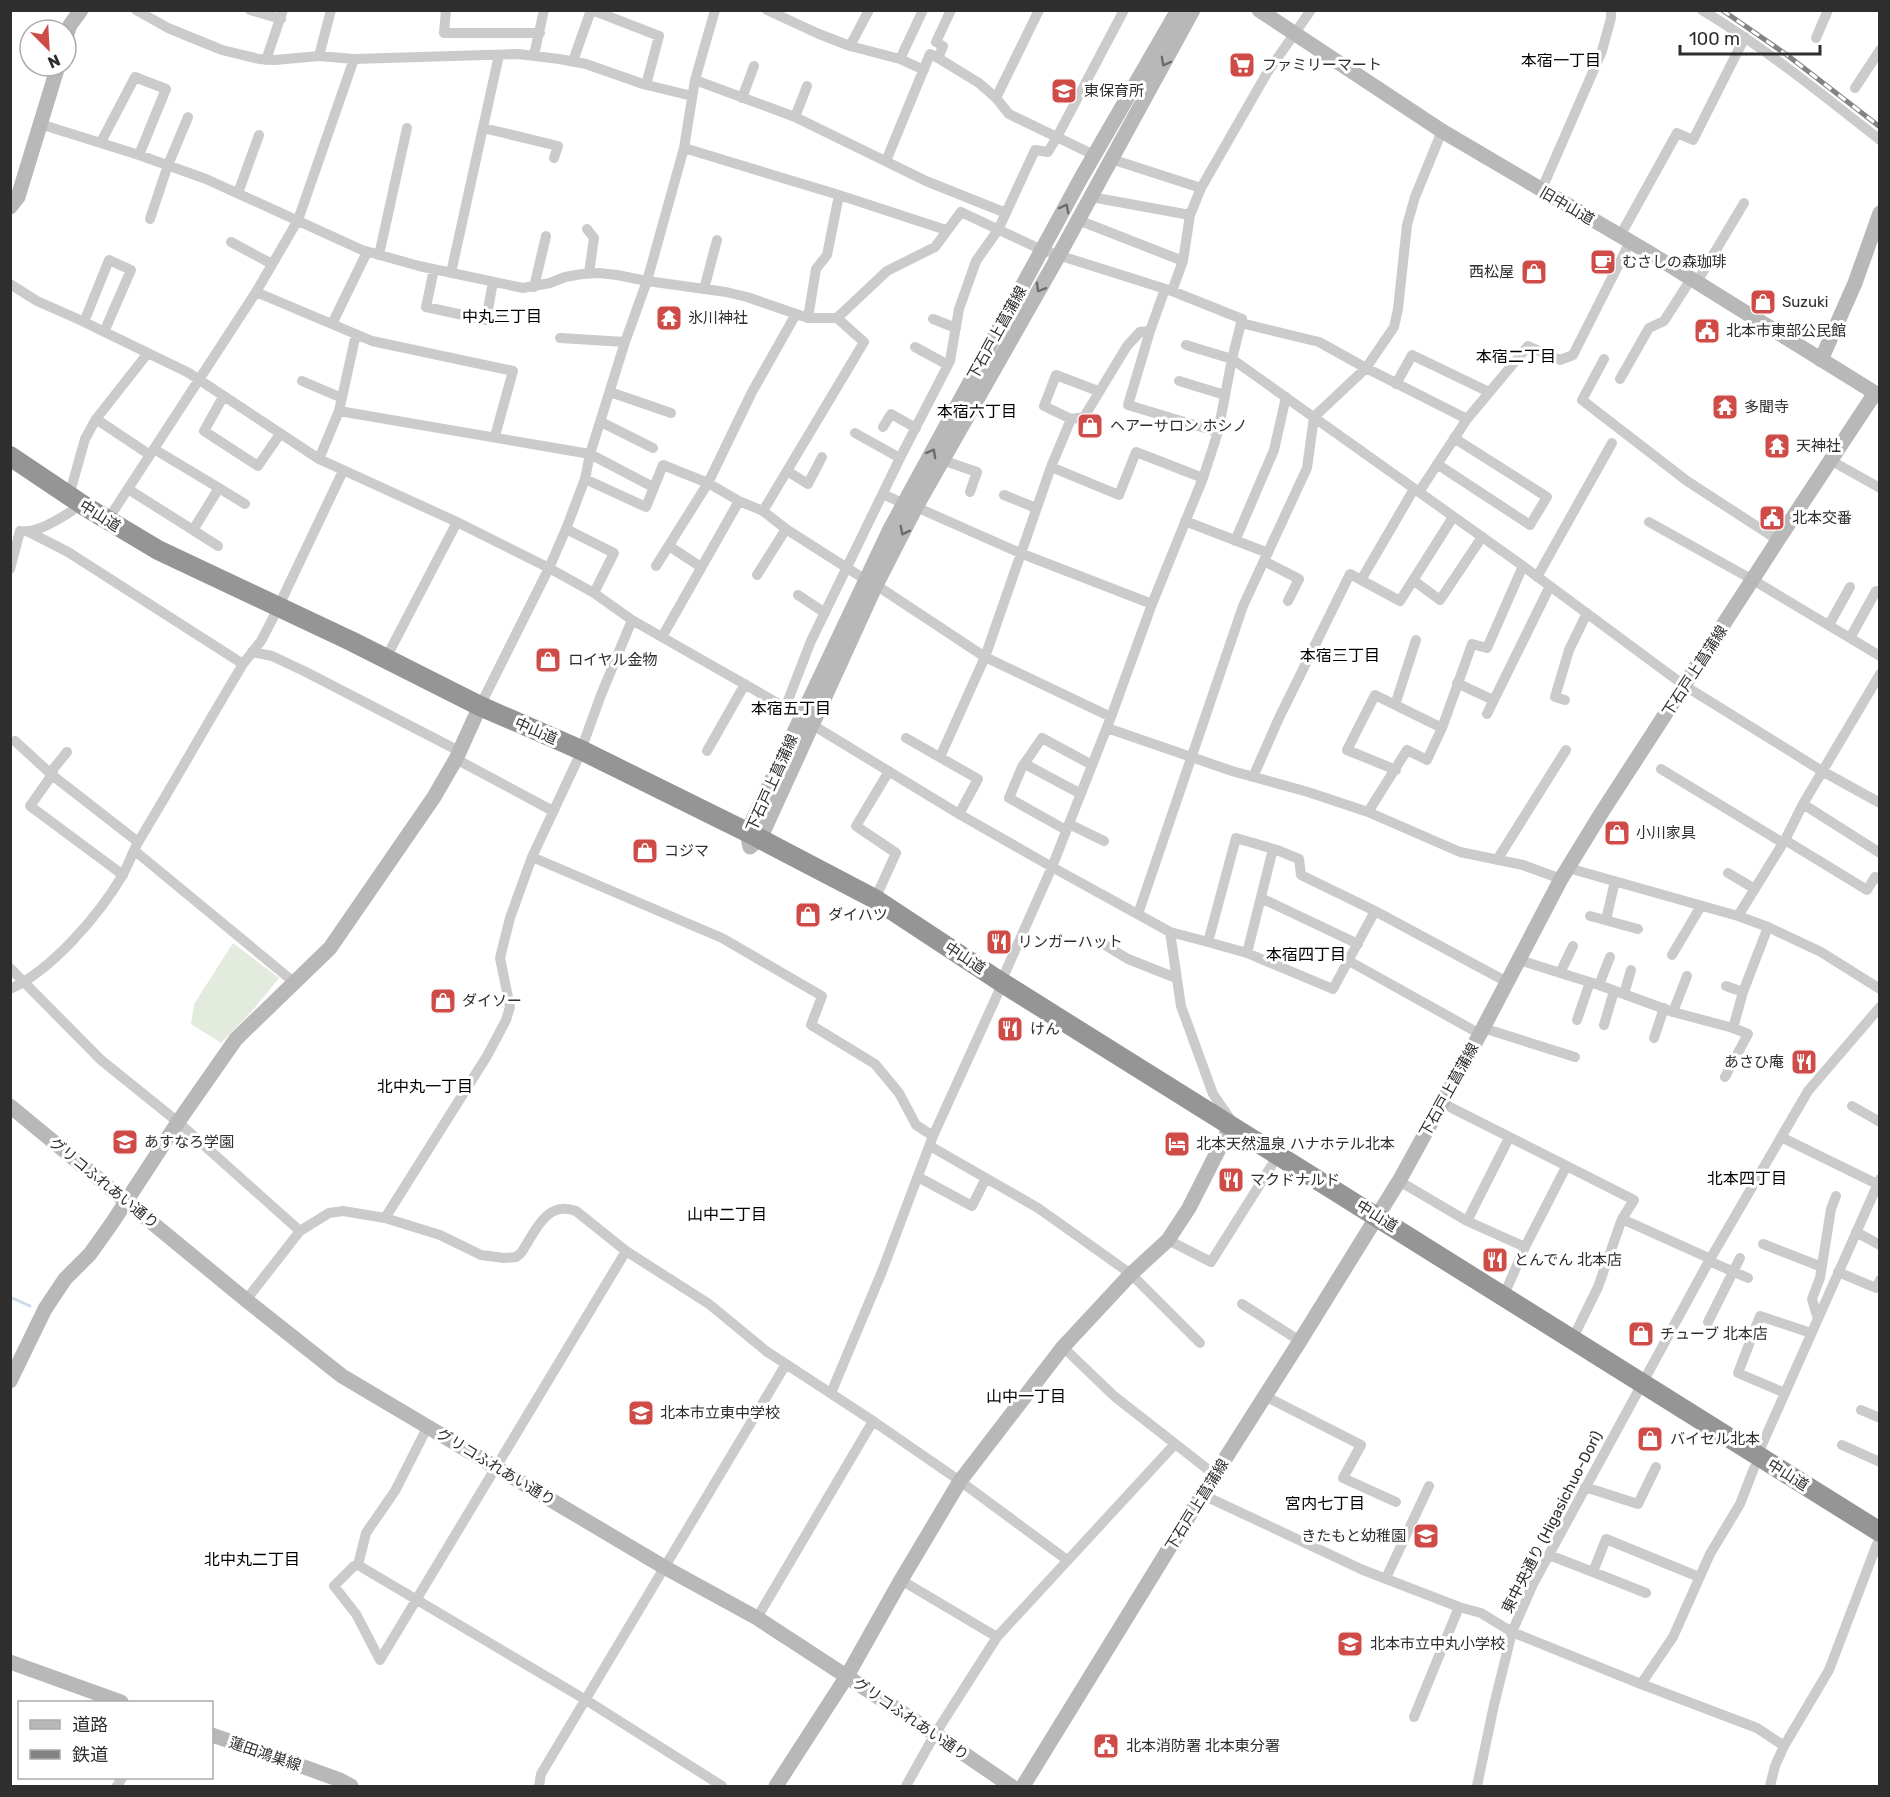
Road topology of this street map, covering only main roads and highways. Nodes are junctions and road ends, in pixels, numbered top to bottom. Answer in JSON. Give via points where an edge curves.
{"nodes":[{"id":1,"x":1178,"y":10,"type":"edge"},
{"id":2,"x":1193,"y":10,"type":"edge"},
{"id":3,"x":1259,"y":10,"type":"edge"},
{"id":4,"x":54,"y":78,"type":"edge"},
{"id":5,"x":10,"y":207,"type":"edge"},
{"id":6,"x":1879,"y":215,"type":"edge"},
{"id":7,"x":1821,"y":360,"type":"junction"},
{"id":8,"x":1878,"y":392,"type":"edge"},
{"id":9,"x":10,"y":456,"type":"edge"},
{"id":10,"x":10,"y":470,"type":"edge"},
{"id":11,"x":70,"y":503,"type":"junction"},
{"id":12,"x":910,"y":505,"type":"junction"},
{"id":13,"x":276,"y":613,"type":"junction"},
{"id":14,"x":478,"y":712,"type":"junction"},
{"id":15,"x":752,"y":839,"type":"junction"},
{"id":16,"x":1000,"y":987,"type":"junction"},
{"id":17,"x":10,"y":1106,"type":"edge"},
{"id":18,"x":1231,"y":1132,"type":"junction"},
{"id":19,"x":126,"y":1201,"type":"junction"},
{"id":20,"x":1374,"y":1221,"type":"junction"},
{"id":21,"x":10,"y":1381,"type":"edge"},
{"id":22,"x":1640,"y":1388,"type":"junction"},
{"id":23,"x":1878,"y":1535,"type":"edge"},
{"id":24,"x":10,"y":1662,"type":"edge"},
{"id":25,"x":847,"y":1676,"type":"junction"},
{"id":26,"x":118,"y":1701,"type":"edge"},
{"id":27,"x":213,"y":1736,"type":"edge"},
{"id":28,"x":351,"y":1786,"type":"edge"},
{"id":29,"x":776,"y":1786,"type":"edge"},
{"id":30,"x":1011,"y":1786,"type":"edge"},
{"id":31,"x":1023,"y":1786,"type":"edge"}],
"edges":[{"from":12,"to":1,"type":"main road","name":"下石戸上菖蒲線","one_way":true,"via":[[1042,250]]},
{"from":2,"to":12,"type":"main road","name":"下石戸上菖蒲線","one_way":true,"via":[[942,460]]},
{"from":3,"to":7,"type":"main road","name":"旧中山道","via":[[1442,131]]},
{"from":4,"to":5,"type":"main road","via":[[18,197]]},
{"from":6,"to":7,"type":"main road"},
{"from":7,"to":8,"type":"main road","name":"旧中山道"},
{"from":8,"to":20,"type":"main road","name":"下石戸上菖蒲線","via":[[1602,812]]},
{"from":9,"to":11,"type":"highway","name":"中山道"},
{"from":10,"to":11,"type":"highway","name":"中山道"},
{"from":11,"to":13,"type":"highway","name":"中山道"},
{"from":11,"to":13,"type":"highway","name":"中山道","via":[[121,542]]},
{"from":12,"to":15,"type":"main road","name":"下石戸上菖蒲線"},
{"from":13,"to":14,"type":"highway","name":"中山道"},
{"from":13,"to":14,"type":"highway","name":"中山道","via":[[386,658]]},
{"from":14,"to":15,"type":"highway","name":"中山道"},
{"from":14,"to":19,"type":"main road","via":[[434,797],[330,948],[236,1039]]},
{"from":15,"to":16,"type":"highway","name":"中山道"},
{"from":15,"to":16,"type":"highway","name":"中山道","via":[[875,899]]},
{"from":16,"to":18,"type":"highway","name":"中山道"},
{"from":17,"to":19,"type":"main road","name":"グリコふれあい通り"},
{"from":18,"to":20,"type":"highway","name":"中山道"},
{"from":18,"to":20,"type":"highway","name":"中山道","via":[[1272,1164]]},
{"from":18,"to":25,"type":"main road","via":[[1168,1240],[1063,1347],[960,1481]]},
{"from":19,"to":21,"type":"main road","via":[[45,1309]]},
{"from":19,"to":25,"type":"main road","name":"グリコふれあい通り","via":[[342,1376],[757,1618]]},
{"from":20,"to":22,"type":"highway","name":"中山道"},
{"from":20,"to":22,"type":"highway","name":"中山道","via":[[1504,1296]]},
{"from":20,"to":31,"type":"main road","name":"下石戸上菖蒲線"},
{"from":22,"to":23,"type":"highway","name":"中山道"},
{"from":24,"to":26,"type":"main road"},
{"from":25,"to":29,"type":"main road"},
{"from":25,"to":30,"type":"main road","name":"グリコふれあい通り"},
{"from":27,"to":28,"type":"main road","name":"蓮田鴻巣線"}]}
